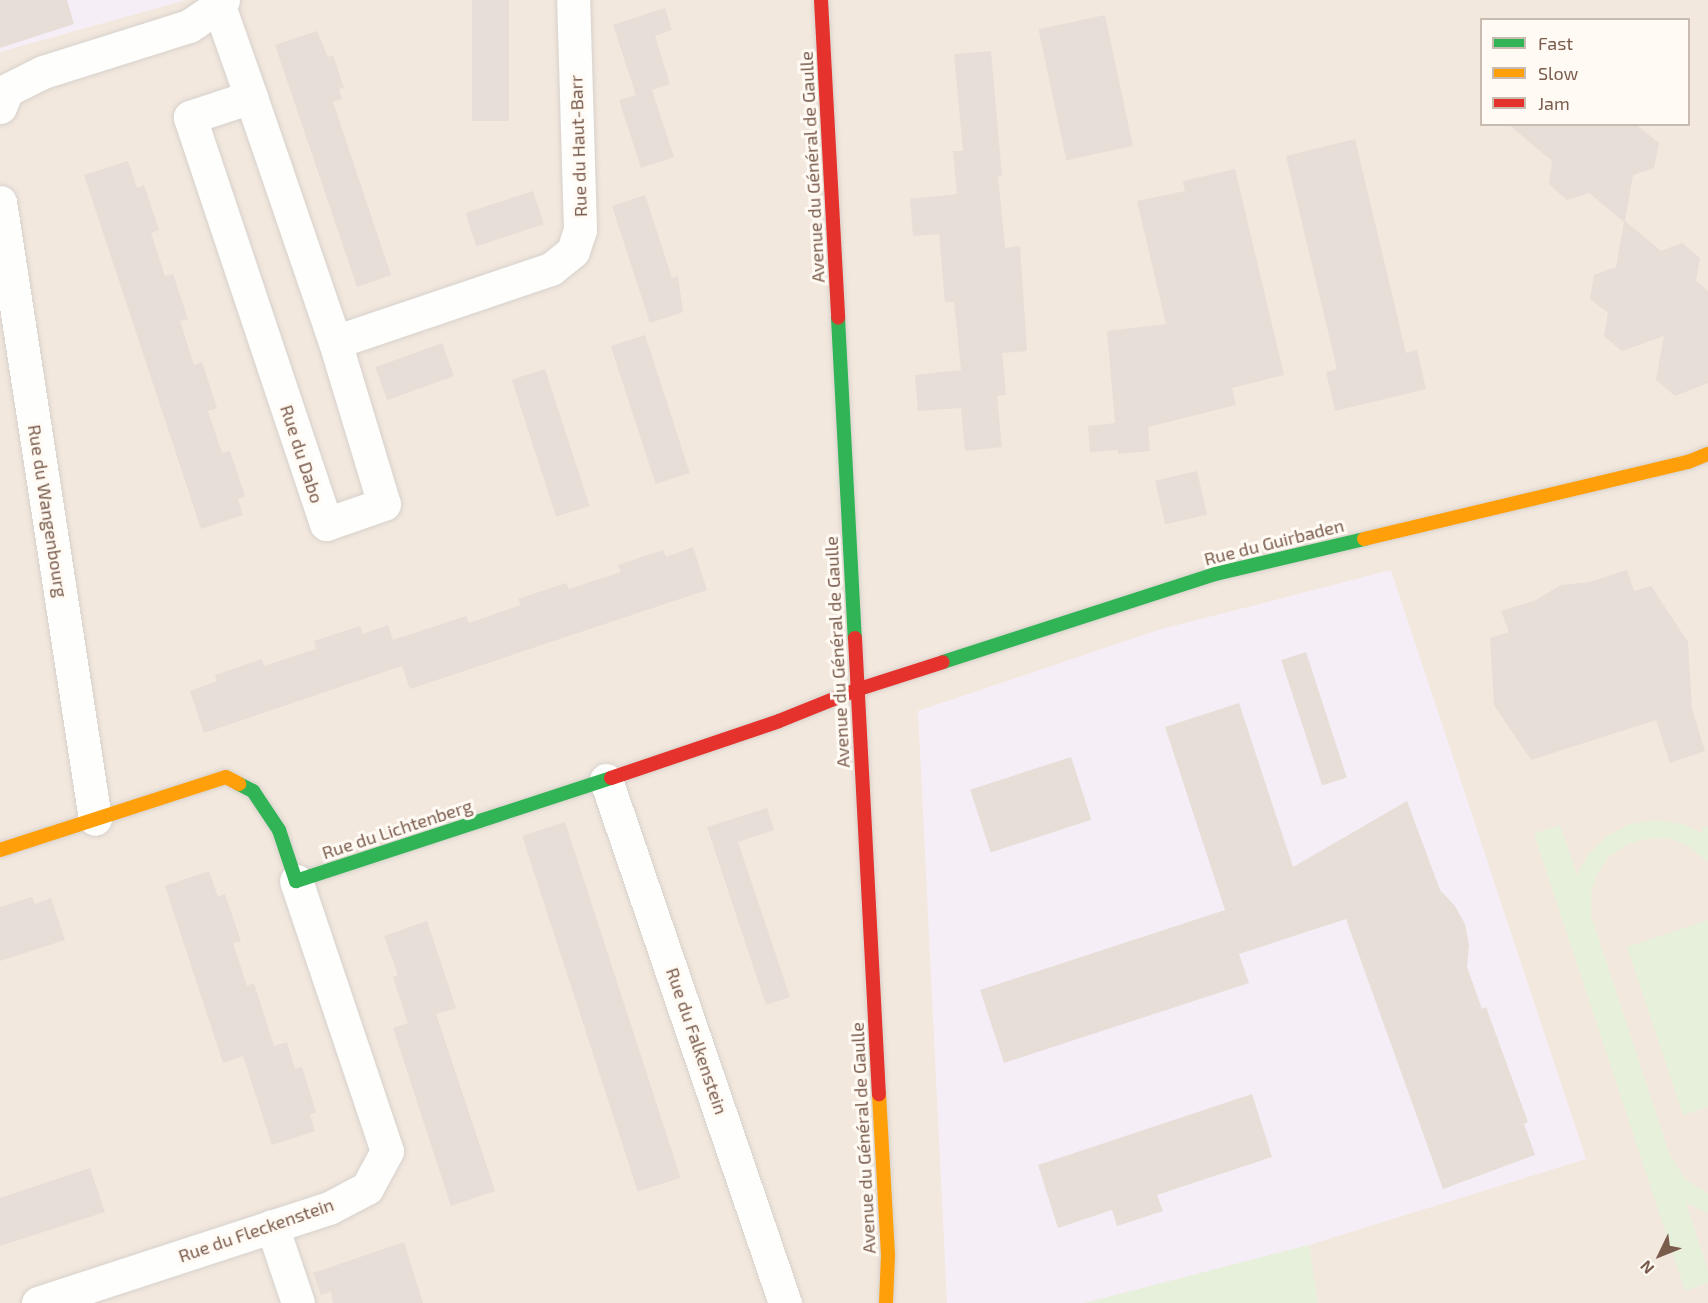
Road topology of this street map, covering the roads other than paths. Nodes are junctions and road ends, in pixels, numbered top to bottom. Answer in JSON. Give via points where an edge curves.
{"nodes":[{"id":1,"x":573,"y":0,"type":"edge"},
{"id":2,"x":821,"y":0,"type":"edge"},
{"id":3,"x":221,"y":3,"type":"edge"},
{"id":4,"x":251,"y":97,"type":"junction"},
{"id":5,"x":0,"y":107,"type":"edge"},
{"id":6,"x":0,"y":202,"type":"edge"},
{"id":7,"x":6,"y":283,"type":"edge"},
{"id":8,"x":335,"y":342,"type":"junction"},
{"id":9,"x":1708,"y":454,"type":"edge"},
{"id":10,"x":856,"y":690,"type":"junction"},
{"id":11,"x":606,"y":780,"type":"junction"},
{"id":12,"x":95,"y":819,"type":"junction"},
{"id":13,"x":0,"y":850,"type":"edge"},
{"id":14,"x":296,"y":881,"type":"junction"},
{"id":15,"x":272,"y":1226,"type":"junction"},
{"id":16,"x":38,"y":1303,"type":"edge"},
{"id":17,"x":298,"y":1303,"type":"edge"},
{"id":18,"x":785,"y":1303,"type":"edge"},
{"id":19,"x":886,"y":1303,"type":"edge"}],
"edges":[{"from":1,"to":8,"type":"street","name":"Rue du Haut-Barr","via":[[580,230],[573,251],[551,269]]},
{"from":2,"to":10,"type":"street","name":"Avenue du Général de Gaulle"},
{"from":3,"to":4,"type":"street","name":"Rue du Dabo"},
{"from":3,"to":5,"type":"street","via":[[189,26],[43,72],[7,90]]},
{"from":4,"to":8,"type":"street","name":"Rue du Dabo"},
{"from":4,"to":8,"type":"street","name":"Rue du Dabo","via":[[190,117],[326,524],[384,504]]},
{"from":6,"to":7,"type":"street","name":"Rue du Wangenbourg"},
{"from":7,"to":12,"type":"street","name":"Rue du Wangenbourg"},
{"from":9,"to":10,"type":"street","name":"Rue du Guirbaden","via":[[1688,462],[1215,574]]},
{"from":10,"to":11,"type":"street","name":"Rue du Lichtenberg","via":[[779,721]]},
{"from":10,"to":19,"type":"street","name":"Avenue du Général de Gaulle","via":[[888,1255]]},
{"from":11,"to":14,"type":"street","name":"Rue du Lichtenberg"},
{"from":11,"to":18,"type":"street","name":"Rue du Falkenstein"},
{"from":12,"to":13,"type":"street"},
{"from":12,"to":14,"type":"street","via":[[226,777],[253,791],[279,830]]},
{"from":14,"to":15,"type":"street","name":"Rue du Fleckenstein","via":[[387,1151],[367,1188],[331,1207]]},
{"from":15,"to":16,"type":"street","name":"Rue du Fleckenstein"},
{"from":15,"to":17,"type":"street"}]}
